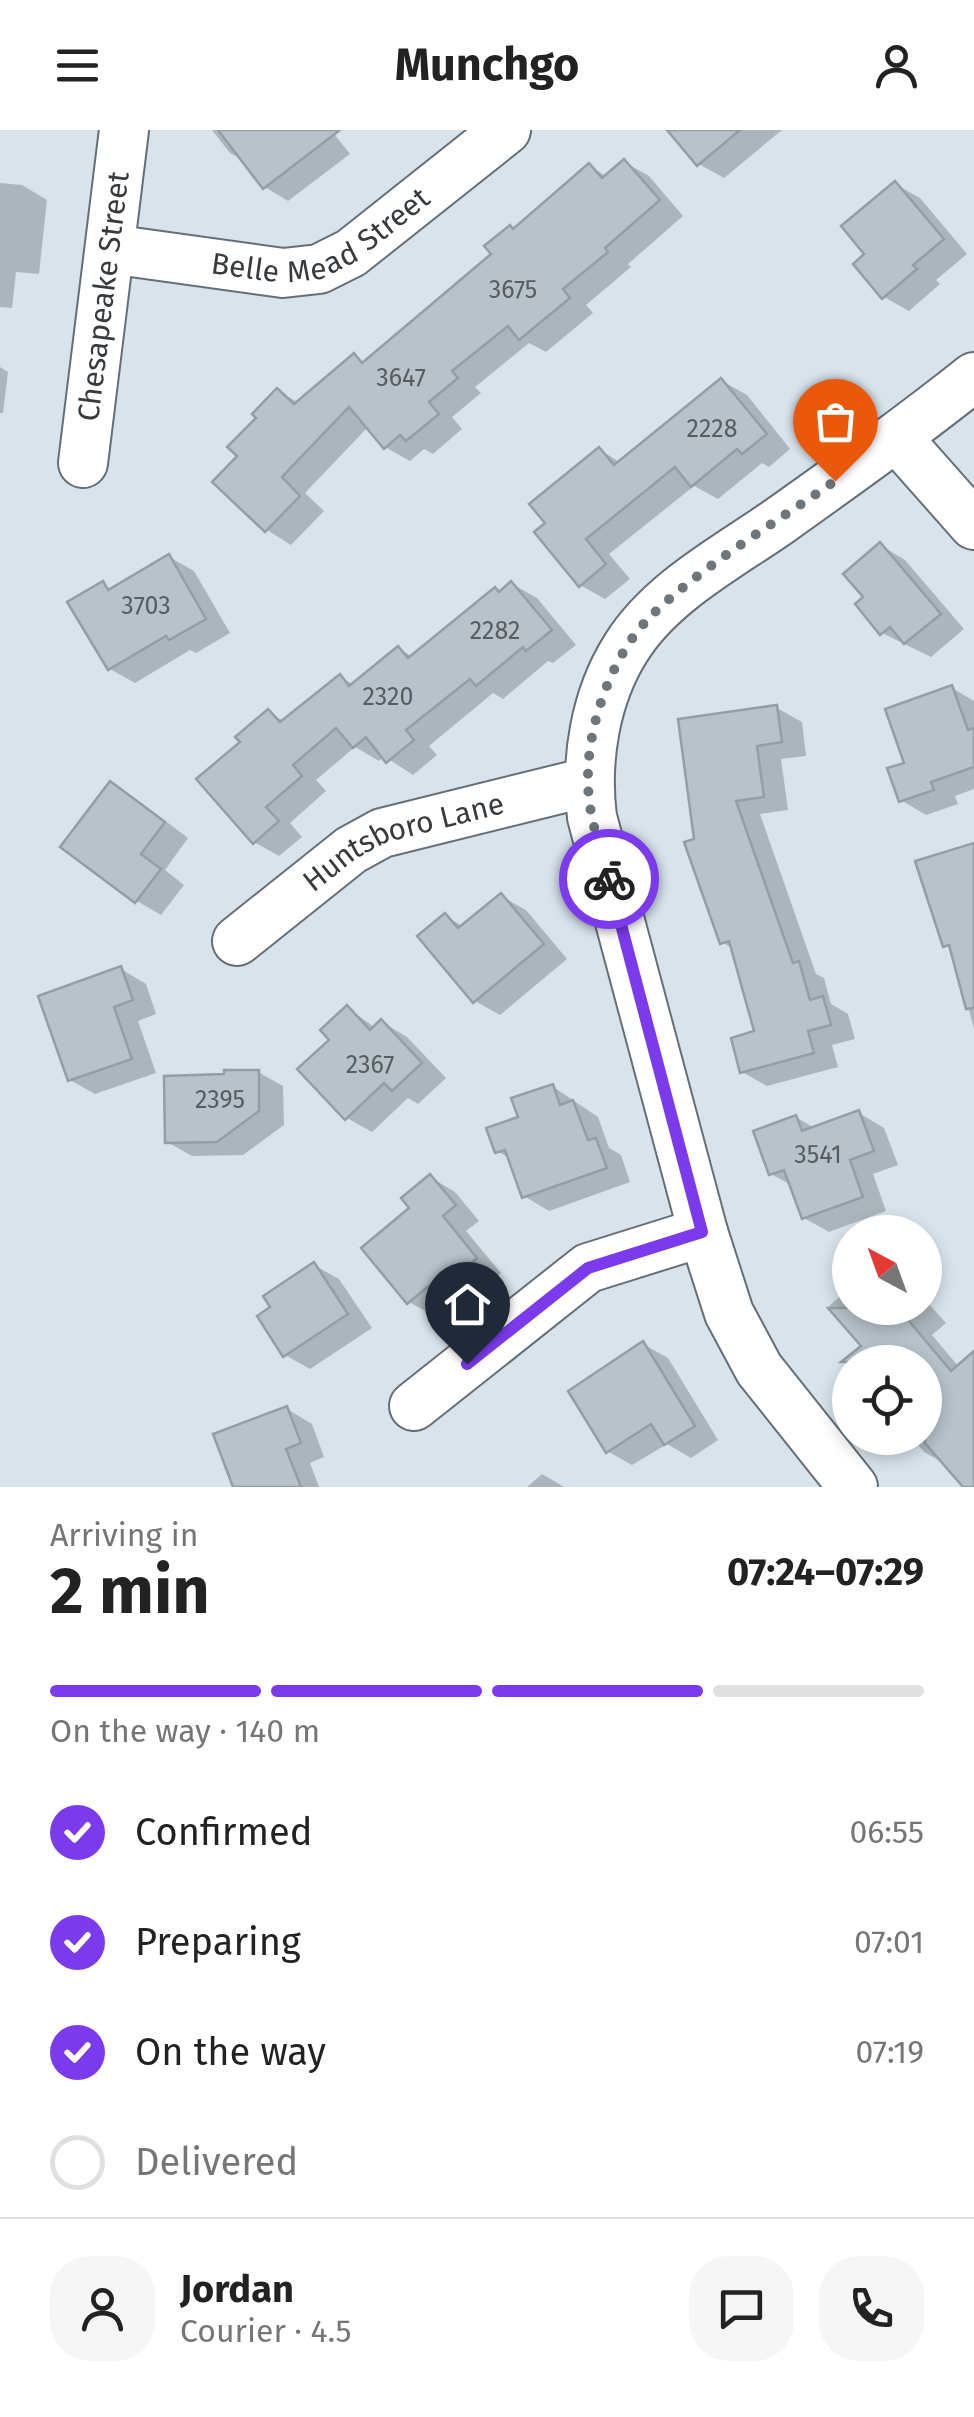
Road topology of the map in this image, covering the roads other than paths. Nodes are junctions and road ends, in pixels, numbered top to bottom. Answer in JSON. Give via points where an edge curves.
{"nodes":[{"id":1,"x":124,"y":130,"type":"edge"},
{"id":2,"x":506,"y":130,"type":"edge"},
{"id":3,"x":110,"y":249,"type":"junction"},
{"id":4,"x":974,"y":377,"type":"edge"},
{"id":5,"x":896,"y":438,"type":"junction"},
{"id":6,"x":83,"y":463,"type":"dead end"},
{"id":7,"x":974,"y":524,"type":"edge"},
{"id":8,"x":588,"y":782,"type":"junction"},
{"id":9,"x":237,"y":941,"type":"dead end"},
{"id":10,"x":702,"y":1232,"type":"junction"},
{"id":11,"x":414,"y":1406,"type":"dead end"},
{"id":12,"x":854,"y":1487,"type":"edge"}],
"edges":[{"from":1,"to":3,"type":"street","name":"Chesapeake Street"},
{"from":2,"to":3,"type":"street","name":"Belle Mead Street","via":[[351,252],[319,269],[282,272]]},
{"from":3,"to":6,"type":"street","name":"Chesapeake Street"},
{"from":4,"to":5,"type":"street"},
{"from":5,"to":7,"type":"street"},
{"from":5,"to":8,"type":"street","via":[[648,619],[612,678],[591,746]]},
{"from":8,"to":9,"type":"street","name":"Huntsboro Lane","via":[[382,833],[350,850]]},
{"from":8,"to":10,"type":"street"},
{"from":10,"to":11,"type":"street","via":[[588,1268]]},
{"from":10,"to":12,"type":"street","via":[[742,1342]]}]}
